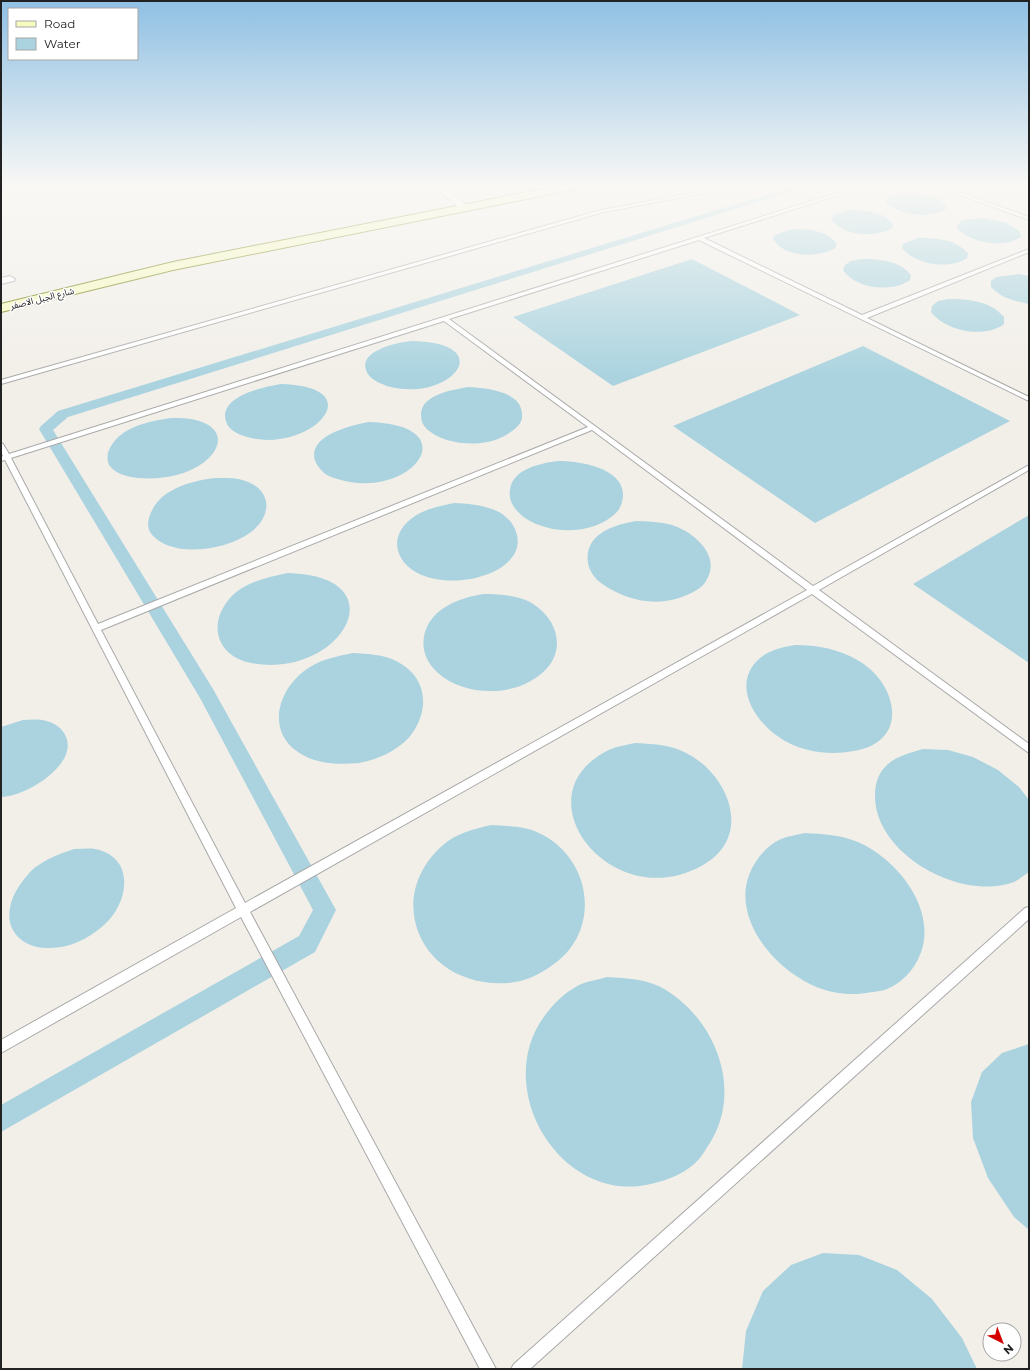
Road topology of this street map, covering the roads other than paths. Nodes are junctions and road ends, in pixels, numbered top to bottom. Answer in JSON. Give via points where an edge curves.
{"nodes":[{"id":1,"x":254,"y":250,"type":"edge"},
{"id":2,"x":469,"y":250,"type":"edge"},
{"id":3,"x":662,"y":250,"type":"edge"},
{"id":4,"x":723,"y":250,"type":"edge"},
{"id":5,"x":1029,"y":250,"type":"edge"},
{"id":6,"x":1,"y":308,"type":"edge"},
{"id":7,"x":861,"y":318,"type":"junction"},
{"id":8,"x":445,"y":319,"type":"junction"},
{"id":9,"x":1,"y":382,"type":"edge"},
{"id":10,"x":1029,"y":400,"type":"edge"},
{"id":11,"x":592,"y":428,"type":"junction"},
{"id":12,"x":1,"y":445,"type":"edge"},
{"id":13,"x":4,"y":458,"type":"edge"},
{"id":14,"x":1029,"y":468,"type":"edge"},
{"id":15,"x":814,"y":590,"type":"junction"},
{"id":16,"x":97,"y":628,"type":"junction"},
{"id":17,"x":1029,"y":748,"type":"edge"},
{"id":18,"x":242,"y":909,"type":"junction"},
{"id":19,"x":1029,"y":912,"type":"edge"},
{"id":20,"x":1,"y":1047,"type":"edge"},
{"id":21,"x":488,"y":1369,"type":"edge"},
{"id":22,"x":519,"y":1369,"type":"edge"}],
"edges":[{"from":1,"to":6,"type":"street","name":"شارع الجبل الاصفر","via":[[173,266]]},
{"from":2,"to":9,"type":"lane"},
{"from":3,"to":8,"type":"lane"},
{"from":4,"to":7,"type":"lane"},
{"from":5,"to":7,"type":"lane"},
{"from":7,"to":10,"type":"lane"},
{"from":8,"to":11,"type":"lane"},
{"from":8,"to":13,"type":"lane"},
{"from":11,"to":15,"type":"lane"},
{"from":11,"to":16,"type":"lane"},
{"from":12,"to":13,"type":"lane"},
{"from":13,"to":16,"type":"lane"},
{"from":14,"to":15,"type":"lane"},
{"from":15,"to":17,"type":"lane"},
{"from":15,"to":18,"type":"lane"},
{"from":16,"to":18,"type":"lane"},
{"from":18,"to":20,"type":"lane"},
{"from":18,"to":21,"type":"lane"},
{"from":19,"to":22,"type":"lane"}]}
